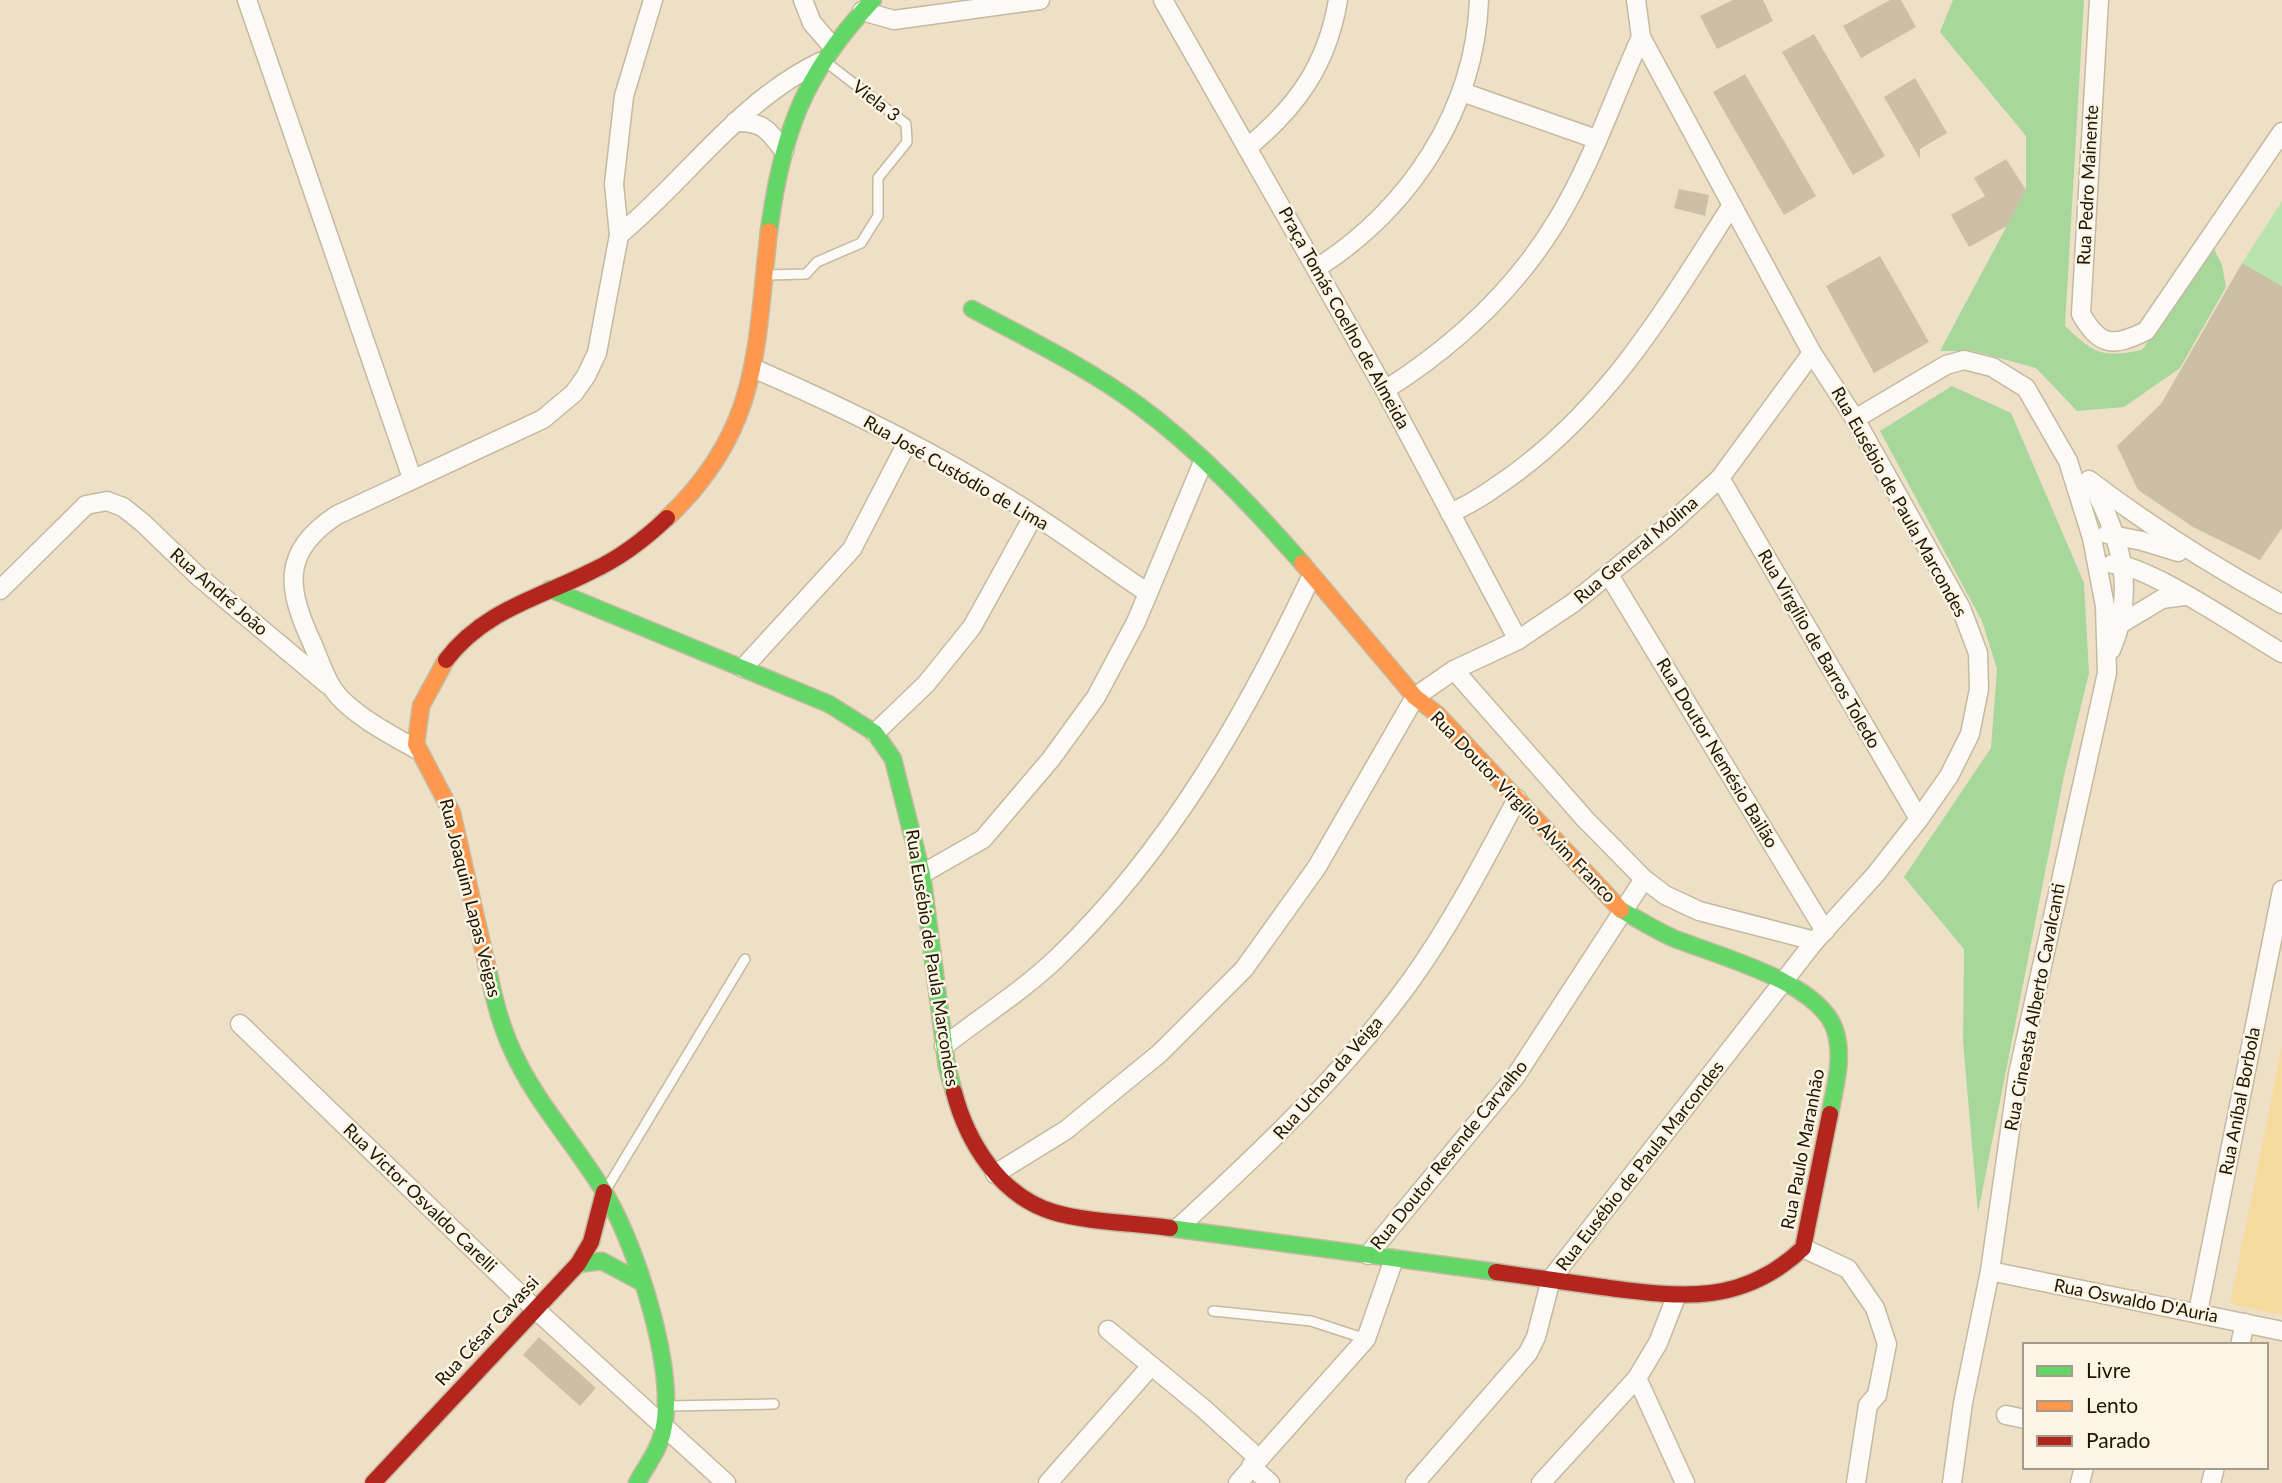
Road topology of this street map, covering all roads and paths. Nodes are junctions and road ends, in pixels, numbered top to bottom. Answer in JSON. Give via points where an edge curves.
{"nodes":[{"id":1,"x":247,"y":0,"type":"edge"},
{"id":2,"x":653,"y":0,"type":"edge"},
{"id":3,"x":803,"y":0,"type":"edge"},
{"id":4,"x":1040,"y":0,"type":"edge"},
{"id":5,"x":1163,"y":0,"type":"edge"},
{"id":6,"x":1338,"y":0,"type":"edge"},
{"id":7,"x":1479,"y":0,"type":"edge"},
{"id":8,"x":1636,"y":0,"type":"edge"},
{"id":9,"x":2099,"y":0,"type":"edge"},
{"id":10,"x":867,"y":6,"type":"edge"},
{"id":11,"x":1640,"y":37,"type":"junction"},
{"id":12,"x":828,"y":53,"type":"junction"},
{"id":13,"x":1462,"y":92,"type":"junction"},
{"id":14,"x":735,"y":122,"type":"junction"},
{"id":15,"x":2282,"y":132,"type":"edge"},
{"id":16,"x":1596,"y":138,"type":"junction"},
{"id":17,"x":1247,"y":148,"type":"junction"},
{"id":18,"x":784,"y":151,"type":"junction"},
{"id":19,"x":1731,"y":205,"type":"junction"},
{"id":20,"x":619,"y":236,"type":"junction"},
{"id":21,"x":1317,"y":268,"type":"junction"},
{"id":22,"x":765,"y":275,"type":"junction"},
{"id":23,"x":972,"y":309,"type":"dead end"},
{"id":24,"x":1812,"y":353,"type":"junction"},
{"id":25,"x":755,"y":369,"type":"junction"},
{"id":26,"x":1385,"y":390,"type":"junction"},
{"id":27,"x":1855,"y":419,"type":"junction"},
{"id":28,"x":907,"y":443,"type":"junction"},
{"id":29,"x":2068,"y":460,"type":"junction"},
{"id":30,"x":1203,"y":462,"type":"junction"},
{"id":31,"x":411,"y":478,"type":"junction"},
{"id":32,"x":1720,"y":478,"type":"junction"},
{"id":33,"x":2089,"y":480,"type":"junction"},
{"id":34,"x":1450,"y":513,"type":"junction"},
{"id":35,"x":1034,"y":514,"type":"junction"},
{"id":36,"x":2115,"y":534,"type":"junction"},
{"id":37,"x":2091,"y":535,"type":"junction"},
{"id":38,"x":2201,"y":560,"type":"junction"},
{"id":39,"x":2098,"y":564,"type":"junction"},
{"id":40,"x":2123,"y":564,"type":"junction"},
{"id":41,"x":1609,"y":575,"type":"junction"},
{"id":42,"x":1311,"y":577,"type":"junction"},
{"id":43,"x":550,"y":589,"type":"junction"},
{"id":44,"x":0,"y":590,"type":"edge"},
{"id":45,"x":1149,"y":593,"type":"junction"},
{"id":46,"x":2184,"y":596,"type":"junction"},
{"id":47,"x":2282,"y":604,"type":"edge"},
{"id":48,"x":2122,"y":623,"type":"junction"},
{"id":49,"x":1518,"y":640,"type":"junction"},
{"id":50,"x":2282,"y":653,"type":"edge"},
{"id":51,"x":2108,"y":657,"type":"junction"},
{"id":52,"x":743,"y":668,"type":"junction"},
{"id":53,"x":1454,"y":670,"type":"junction"},
{"id":54,"x":334,"y":690,"type":"junction"},
{"id":55,"x":1415,"y":697,"type":"junction"},
{"id":56,"x":875,"y":733,"type":"junction"},
{"id":57,"x":416,"y":748,"type":"junction"},
{"id":58,"x":1517,"y":799,"type":"junction"},
{"id":59,"x":1919,"y":819,"type":"junction"},
{"id":60,"x":922,"y":874,"type":"junction"},
{"id":61,"x":1644,"y":879,"type":"junction"},
{"id":62,"x":2282,"y":890,"type":"edge"},
{"id":63,"x":1621,"y":910,"type":"junction"},
{"id":64,"x":1820,"y":936,"type":"junction"},
{"id":65,"x":746,"y":959,"type":"dead end"},
{"id":66,"x":1785,"y":982,"type":"junction"},
{"id":67,"x":240,"y":1024,"type":"dead end"},
{"id":68,"x":944,"y":1046,"type":"junction"},
{"id":69,"x":995,"y":1174,"type":"junction"},
{"id":70,"x":604,"y":1192,"type":"junction"},
{"id":71,"x":1179,"y":1227,"type":"junction"},
{"id":72,"x":1803,"y":1248,"type":"junction"},
{"id":73,"x":1368,"y":1255,"type":"junction"},
{"id":74,"x":1394,"y":1259,"type":"junction"},
{"id":75,"x":578,"y":1264,"type":"junction"},
{"id":76,"x":1990,"y":1271,"type":"junction"},
{"id":77,"x":1551,"y":1279,"type":"junction"},
{"id":78,"x":641,"y":1282,"type":"junction"},
{"id":79,"x":1676,"y":1297,"type":"junction"},
{"id":80,"x":534,"y":1308,"type":"junction"},
{"id":81,"x":1213,"y":1311,"type":"dead end"},
{"id":82,"x":2198,"y":1312,"type":"junction"},
{"id":83,"x":2245,"y":1323,"type":"junction"},
{"id":84,"x":1108,"y":1330,"type":"dead end"},
{"id":85,"x":2282,"y":1331,"type":"edge"},
{"id":86,"x":1366,"y":1339,"type":"junction"},
{"id":87,"x":2240,"y":1343,"type":"edge"},
{"id":88,"x":1152,"y":1366,"type":"junction"},
{"id":89,"x":1637,"y":1378,"type":"junction"},
{"id":90,"x":774,"y":1404,"type":"dead end"},
{"id":91,"x":665,"y":1406,"type":"junction"},
{"id":92,"x":2006,"y":1415,"type":"dead end"},
{"id":93,"x":2023,"y":1419,"type":"edge"},
{"id":94,"x":665,"y":1425,"type":"junction"},
{"id":95,"x":1255,"y":1462,"type":"junction"},
{"id":96,"x":373,"y":1483,"type":"edge"},
{"id":97,"x":637,"y":1483,"type":"edge"},
{"id":98,"x":726,"y":1483,"type":"edge"},
{"id":99,"x":1048,"y":1483,"type":"edge"},
{"id":100,"x":1238,"y":1483,"type":"edge"},
{"id":101,"x":1270,"y":1483,"type":"edge"},
{"id":102,"x":1415,"y":1483,"type":"edge"},
{"id":103,"x":1541,"y":1483,"type":"edge"},
{"id":104,"x":1685,"y":1483,"type":"edge"},
{"id":105,"x":1856,"y":1483,"type":"edge"},
{"id":106,"x":1952,"y":1483,"type":"edge"}],
"edges":[{"from":1,"to":31,"type":"street"},
{"from":2,"to":20,"type":"street","name":"Rua Joaquim Lapas Veigas","via":[[618,128],[614,184]]},
{"from":3,"to":12,"type":"street"},
{"from":4,"to":10,"type":"street","via":[[894,20]]},
{"from":5,"to":17,"type":"street","name":"Praça Tomás Coelho de Almeida"},
{"from":6,"to":17,"type":"street","via":[[1316,71],[1291,105]]},
{"from":7,"to":13,"type":"street","via":[[1478,29]]},
{"from":8,"to":11,"type":"street","name":"Rua Eusébio de Paula Marcondes"},
{"from":9,"to":15,"type":"street","name":"Rua Pedro Mainente","via":[[2081,314],[2105,342],[2124,342],[2146,331]]},
{"from":10,"to":12,"type":"street"},
{"from":11,"to":16,"type":"street"},
{"from":11,"to":19,"type":"street","name":"Rua Eusébio de Paula Marcondes"},
{"from":12,"to":14,"type":"street"},
{"from":12,"to":18,"type":"street","via":[[802,99]]},
{"from":12,"to":22,"type":"lane","name":"Viela 3","via":[[906,124],[907,142],[878,178],[878,216],[862,243],[817,262],[806,274]]},
{"from":13,"to":16,"type":"street"},
{"from":13,"to":21,"type":"street","via":[[1415,177],[1363,236]]},
{"from":14,"to":18,"type":"street","via":[[753,122],[769,132]]},
{"from":14,"to":20,"type":"street"},
{"from":16,"to":26,"type":"street","via":[[1557,220],[1515,280],[1451,342]]},
{"from":17,"to":21,"type":"street","name":"Praça Tomás Coelho de Almeida"},
{"from":18,"to":22,"type":"street"},
{"from":19,"to":24,"type":"street","name":"Rua Eusébio de Paula Marcondes"},
{"from":19,"to":34,"type":"street","via":[[1665,312],[1589,410],[1527,464],[1472,504]]},
{"from":20,"to":31,"type":"street","name":"Rua Joaquim Lapas Veigas","via":[[597,353],[574,393],[543,419]]},
{"from":21,"to":26,"type":"street","name":"Praça Tomás Coelho de Almeida"},
{"from":22,"to":25,"type":"street"},
{"from":23,"to":30,"type":"street","via":[[1071,361],[1159,421]]},
{"from":24,"to":27,"type":"street","name":"Rua Eusébio de Paula Marcondes"},
{"from":24,"to":32,"type":"street","name":"Rua General Molina"},
{"from":25,"to":28,"type":"street","name":"Rua José Custódio de Lima"},
{"from":25,"to":43,"type":"street","via":[[739,420],[715,466],[677,509],[644,540],[600,568]]},
{"from":26,"to":34,"type":"street","name":"Praça Tomás Coelho de Almeida"},
{"from":27,"to":29,"type":"street","name":"Rua Cineasta Alberto Cavalcanti","via":[[1946,365],[1979,362],[2026,388]]},
{"from":27,"to":59,"type":"street","name":"Rua Eusébio de Paula Marcondes","via":[[1961,608],[1978,653],[1979,690],[1970,734],[1949,776]]},
{"from":28,"to":35,"type":"street","name":"Rua José Custódio de Lima"},
{"from":28,"to":52,"type":"street","via":[[852,549]]},
{"from":29,"to":33,"type":"street","name":"Rua Cineasta Alberto Cavalcanti"},
{"from":29,"to":37,"type":"street","name":"Rua Cineasta Alberto Cavalcanti"},
{"from":30,"to":42,"type":"street"},
{"from":30,"to":45,"type":"street"},
{"from":31,"to":54,"type":"street","name":"Rua Joaquim Lapas Veigas","via":[[315,529],[297,560],[294,599]]},
{"from":32,"to":41,"type":"street","name":"Rua General Molina"},
{"from":32,"to":59,"type":"street","name":"Rua Virgílio de Barros Toledo"},
{"from":33,"to":36,"type":"street","name":"Rua Cineasta Alberto Cavalcanti"},
{"from":33,"to":38,"type":"street"},
{"from":34,"to":49,"type":"street","name":"Praça Tomás Coelho de Almeida"},
{"from":35,"to":45,"type":"street","name":"Rua José Custódio de Lima"},
{"from":35,"to":56,"type":"street","via":[[972,627],[926,684]]},
{"from":36,"to":37,"type":"street"},
{"from":36,"to":38,"type":"street"},
{"from":36,"to":40,"type":"street","name":"Rua Cineasta Alberto Cavalcanti"},
{"from":37,"to":39,"type":"street","name":"Rua Cineasta Alberto Cavalcanti"},
{"from":38,"to":47,"type":"street"},
{"from":39,"to":40,"type":"street"},
{"from":39,"to":51,"type":"street","name":"Rua Cineasta Alberto Cavalcanti"},
{"from":40,"to":46,"type":"street"},
{"from":40,"to":48,"type":"street","name":"Rua Cineasta Alberto Cavalcanti"},
{"from":41,"to":49,"type":"street","name":"Rua General Molina"},
{"from":41,"to":64,"type":"street","name":"Rua Doutor Nemésio Bailão"},
{"from":42,"to":55,"type":"street"},
{"from":42,"to":68,"type":"street","via":[[1244,712],[1170,830],[1056,959]]},
{"from":43,"to":52,"type":"street","name":"Rua Eusébio de Paula Marcondes"},
{"from":43,"to":57,"type":"street","via":[[495,615],[454,649],[430,682],[419,710]]},
{"from":44,"to":54,"type":"street","name":"Rua André João","via":[[86,505],[102,501],[123,507]]},
{"from":45,"to":60,"type":"street","via":[[1096,697],[1051,759],[983,839]]},
{"from":46,"to":48,"type":"street","via":[[2162,599]]},
{"from":46,"to":50,"type":"street"},
{"from":48,"to":51,"type":"street","name":"Rua Cineasta Alberto Cavalcanti"},
{"from":49,"to":53,"type":"street","name":"Rua General Molina"},
{"from":51,"to":76,"type":"street","name":"Rua Cineasta Alberto Cavalcanti","via":[[2018,1074]]},
{"from":52,"to":56,"type":"street","name":"Rua Eusébio de Paula Marcondes","via":[[829,704]]},
{"from":53,"to":55,"type":"street","name":"Rua General Molina"},
{"from":53,"to":61,"type":"street","name":"Rua Doutor Virgílio Alvim Franco"},
{"from":54,"to":57,"type":"street","name":"Rua Joaquim Lapas Veigas","via":[[384,730]]},
{"from":55,"to":58,"type":"street","name":"Rua Doutor Virgílio Alvim Franco"},
{"from":55,"to":69,"type":"street","via":[[1317,866],[1244,969],[1129,1079],[1066,1130]]},
{"from":56,"to":60,"type":"street","name":"Rua Eusébio de Paula Marcondes","via":[[892,759]]},
{"from":57,"to":70,"type":"street","name":"Rua Joaquim Lapas Veigas","via":[[451,810],[509,1042]]},
{"from":58,"to":63,"type":"street","name":"Rua Doutor Virgílio Alvim Franco"},
{"from":58,"to":71,"type":"street","name":"Rua Uchoa da Veiga","via":[[1413,977],[1349,1060],[1268,1146]]},
{"from":59,"to":64,"type":"street","name":"Rua Eusébio de Paula Marcondes"},
{"from":60,"to":68,"type":"street","name":"Rua Eusébio de Paula Marcondes"},
{"from":61,"to":63,"type":"street","name":"Rua Doutor Resende Carvalho"},
{"from":61,"to":64,"type":"street","name":"Rua Doutor Virgílio Alvim Franco","via":[[1699,911]]},
{"from":62,"to":82,"type":"street","name":"Rua Aníbal Borbola"},
{"from":63,"to":66,"type":"street","name":"Rua Doutor Virgílio Alvim Franco","via":[[1669,936]]},
{"from":63,"to":73,"type":"street","name":"Rua Doutor Resende Carvalho","via":[[1515,1077]]},
{"from":64,"to":66,"type":"street","name":"Rua Eusébio de Paula Marcondes"},
{"from":65,"to":70,"type":"lane"},
{"from":66,"to":72,"type":"street","name":"Rua Paulo Maranhão","via":[[1825,1009],[1841,1057]]},
{"from":66,"to":77,"type":"street","name":"Rua Eusébio de Paula Marcondes"},
{"from":67,"to":80,"type":"street","name":"Rua Victor Osvaldo Carelli"},
{"from":68,"to":69,"type":"street","name":"Rua Eusébio de Paula Marcondes","via":[[959,1111],[977,1150]]},
{"from":69,"to":71,"type":"street","name":"Rua Eusébio de Paula Marcondes","via":[[1052,1212]]},
{"from":70,"to":75,"type":"street","name":"Rua César Cavassi","via":[[590,1242]]},
{"from":70,"to":78,"type":"street","name":"Rua Joaquim Lapas Veigas","via":[[624,1231]]},
{"from":71,"to":73,"type":"street","name":"Rua Eusébio de Paula Marcondes"},
{"from":72,"to":79,"type":"street","name":"Rua Paulo Maranhão","via":[[1786,1266],[1760,1281],[1728,1292]]},
{"from":72,"to":105,"type":"street","via":[[1848,1269],[1875,1307],[1887,1344],[1877,1395],[1868,1405]]},
{"from":73,"to":74,"type":"street","name":"Rua Eusébio de Paula Marcondes"},
{"from":74,"to":77,"type":"street","name":"Rua Eusébio de Paula Marcondes"},
{"from":74,"to":86,"type":"street"},
{"from":75,"to":78,"type":"street","via":[[602,1261]]},
{"from":75,"to":80,"type":"street","name":"Rua César Cavassi"},
{"from":76,"to":82,"type":"street","name":"Rua Oswaldo D'Auria"},
{"from":76,"to":106,"type":"street","name":"Rua Cineasta Alberto Cavalcanti"},
{"from":77,"to":79,"type":"street","name":"Rua Paulo Maranhão"},
{"from":77,"to":102,"type":"street","via":[[1528,1353]]},
{"from":78,"to":91,"type":"street","name":"Rua Joaquim Lapas Veigas","via":[[661,1364]]},
{"from":79,"to":89,"type":"street","via":[[1658,1343]]},
{"from":80,"to":94,"type":"street","name":"Rua Victor Osvaldo Carelli"},
{"from":80,"to":96,"type":"street","name":"Rua César Cavassi"},
{"from":81,"to":86,"type":"lane","via":[[1311,1321]]},
{"from":82,"to":83,"type":"street","name":"Rua Oswaldo D'Auria"},
{"from":83,"to":85,"type":"street","name":"Rua Oswaldo D'Auria"},
{"from":83,"to":87,"type":"street"},
{"from":84,"to":88,"type":"street"},
{"from":86,"to":95,"type":"street"},
{"from":88,"to":95,"type":"street","via":[[1204,1409]]},
{"from":88,"to":99,"type":"street"},
{"from":89,"to":103,"type":"street"},
{"from":89,"to":104,"type":"street"},
{"from":90,"to":91,"type":"lane"},
{"from":91,"to":94,"type":"street","name":"Rua Joaquim Lapas Veigas"},
{"from":92,"to":93,"type":"street"},
{"from":94,"to":97,"type":"street","name":"Rua Joaquim Lapas Veigas"},
{"from":94,"to":98,"type":"street","name":"Rua Victor Osvaldo Carelli"},
{"from":95,"to":100,"type":"street"},
{"from":95,"to":101,"type":"street"}]}
